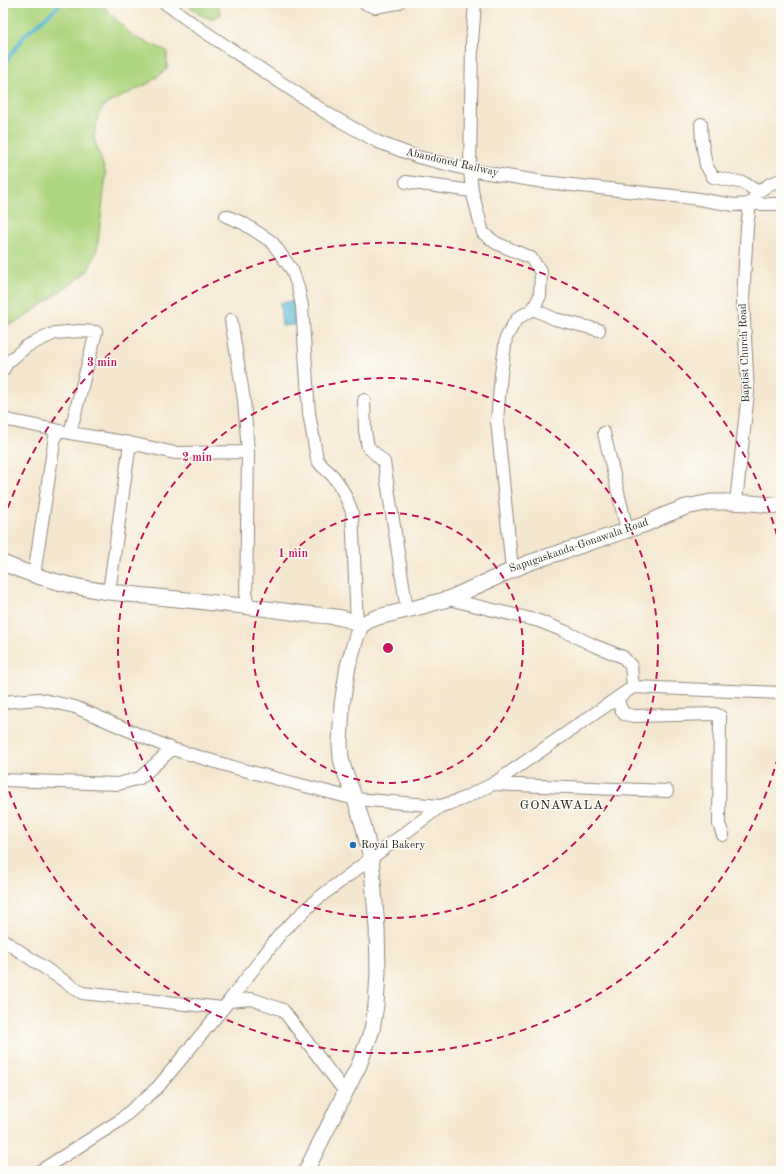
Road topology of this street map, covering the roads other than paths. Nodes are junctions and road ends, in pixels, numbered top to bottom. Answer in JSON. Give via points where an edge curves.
{"nodes":[{"id":1,"x":164,"y":3,"type":"edge"},
{"id":2,"x":364,"y":3,"type":"edge"},
{"id":3,"x":398,"y":3,"type":"edge"},
{"id":4,"x":475,"y":3,"type":"edge"},
{"id":5,"x":701,"y":124,"type":"dead end"},
{"id":6,"x":470,"y":170,"type":"junction"},
{"id":7,"x":781,"y":180,"type":"edge"},
{"id":8,"x":406,"y":182,"type":"dead end"},
{"id":9,"x":472,"y":191,"type":"junction"},
{"id":10,"x":758,"y":192,"type":"junction"},
{"id":11,"x":750,"y":204,"type":"junction"},
{"id":12,"x":781,"y":204,"type":"edge"},
{"id":13,"x":226,"y":216,"type":"dead end"},
{"id":14,"x":533,"y":308,"type":"junction"},
{"id":15,"x":230,"y":320,"type":"dead end"},
{"id":16,"x":599,"y":330,"type":"dead end"},
{"id":17,"x":3,"y":370,"type":"edge"},
{"id":18,"x":364,"y":400,"type":"dead end"},
{"id":19,"x":3,"y":419,"type":"edge"},
{"id":20,"x":56,"y":430,"type":"junction"},
{"id":21,"x":70,"y":433,"type":"junction"},
{"id":22,"x":604,"y":433,"type":"dead end"},
{"id":23,"x":130,"y":443,"type":"junction"},
{"id":24,"x":248,"y":452,"type":"junction"},
{"id":25,"x":736,"y":502,"type":"junction"},
{"id":26,"x":781,"y":506,"type":"edge"},
{"id":27,"x":627,"y":530,"type":"junction"},
{"id":28,"x":3,"y":563,"type":"edge"},
{"id":29,"x":512,"y":569,"type":"junction"},
{"id":30,"x":34,"y":575,"type":"junction"},
{"id":31,"x":109,"y":592,"type":"junction"},
{"id":32,"x":448,"y":599,"type":"junction"},
{"id":33,"x":246,"y":606,"type":"junction"},
{"id":34,"x":407,"y":610,"type":"junction"},
{"id":35,"x":359,"y":625,"type":"junction"},
{"id":36,"x":633,"y":687,"type":"junction"},
{"id":37,"x":781,"y":693,"type":"edge"},
{"id":38,"x":618,"y":699,"type":"junction"},
{"id":39,"x":3,"y":702,"type":"edge"},
{"id":40,"x":172,"y":749,"type":"junction"},
{"id":41,"x":3,"y":780,"type":"edge"},
{"id":42,"x":493,"y":784,"type":"junction"},
{"id":43,"x":667,"y":791,"type":"dead end"},
{"id":44,"x":355,"y":799,"type":"junction"},
{"id":45,"x":441,"y":806,"type":"junction"},
{"id":46,"x":723,"y":835,"type":"dead end"},
{"id":47,"x":371,"y":858,"type":"junction"},
{"id":48,"x":3,"y":940,"type":"edge"},
{"id":49,"x":226,"y":1004,"type":"junction"},
{"id":50,"x":345,"y":1092,"type":"junction"},
{"id":51,"x":40,"y":1171,"type":"edge"},
{"id":52,"x":306,"y":1171,"type":"edge"}],
"edges":[{"from":1,"to":6,"type":"street","name":"Abandoned Railway","via":[[328,114],[378,142],[418,157]]},
{"from":2,"to":3,"type":"street","via":[[375,7]]},
{"from":4,"to":6,"type":"street"},
{"from":5,"to":10,"type":"street","via":[[706,165],[713,177],[744,184]]},
{"from":6,"to":9,"type":"street"},
{"from":6,"to":11,"type":"street","name":"Abandoned Railway","via":[[544,182],[734,205]]},
{"from":7,"to":10,"type":"street"},
{"from":8,"to":9,"type":"street"},
{"from":9,"to":14,"type":"street","via":[[483,233],[496,243],[531,258],[541,272],[540,296]]},
{"from":10,"to":11,"type":"street"},
{"from":11,"to":12,"type":"street","name":"Abandoned Railway"},
{"from":11,"to":25,"type":"street","name":"Baptist Church Road","via":[[743,300],[748,393]]},
{"from":13,"to":35,"type":"street","via":[[243,223],[272,242],[292,270],[298,287],[302,306],[309,413],[317,459],[333,476],[352,512]]},
{"from":14,"to":16,"type":"street","via":[[555,319]]},
{"from":14,"to":29,"type":"street","via":[[518,318],[506,338],[497,421]]},
{"from":15,"to":24,"type":"street","via":[[244,400]]},
{"from":17,"to":21,"type":"street","via":[[7,363],[27,346],[55,333],[96,332]]},
{"from":18,"to":34,"type":"street","via":[[368,446],[384,462]]},
{"from":19,"to":20,"type":"street"},
{"from":20,"to":21,"type":"street"},
{"from":20,"to":30,"type":"street"},
{"from":21,"to":23,"type":"street"},
{"from":22,"to":27,"type":"street"},
{"from":23,"to":24,"type":"street","via":[[175,453]]},
{"from":23,"to":31,"type":"street"},
{"from":24,"to":33,"type":"street"},
{"from":25,"to":26,"type":"street","name":"Sapugaskanda-Gonawala Road"},
{"from":25,"to":27,"type":"street","name":"Sapugaskanda-Gonawala Road","via":[[711,502],[686,507]]},
{"from":27,"to":29,"type":"street","name":"Sapugaskanda-Gonawala Road"},
{"from":28,"to":30,"type":"street"},
{"from":29,"to":32,"type":"street","name":"Sapugaskanda-Gonawala Road"},
{"from":30,"to":31,"type":"street","via":[[75,587]]},
{"from":31,"to":33,"type":"street"},
{"from":32,"to":34,"type":"street","name":"Sapugaskanda-Gonawala Road"},
{"from":32,"to":36,"type":"street","via":[[539,621],[623,658],[631,666]]},
{"from":33,"to":35,"type":"street","via":[[336,617]]},
{"from":34,"to":35,"type":"street","name":"Sapugaskanda-Gonawala Road"},
{"from":35,"to":44,"type":"street","via":[[348,666],[340,732],[340,758]]},
{"from":36,"to":37,"type":"street"},
{"from":36,"to":38,"type":"street"},
{"from":38,"to":42,"type":"street"},
{"from":38,"to":46,"type":"street","via":[[624,714],[634,716],[720,716],[719,824]]},
{"from":39,"to":40,"type":"street","via":[[39,699],[75,707]]},
{"from":40,"to":41,"type":"street","via":[[140,778],[118,784]]},
{"from":40,"to":44,"type":"street"},
{"from":42,"to":43,"type":"street"},
{"from":42,"to":45,"type":"street"},
{"from":44,"to":45,"type":"street"},
{"from":44,"to":47,"type":"street"},
{"from":45,"to":47,"type":"street"},
{"from":47,"to":49,"type":"street","via":[[317,900],[281,933]]},
{"from":47,"to":50,"type":"street","via":[[378,972],[374,1022],[359,1065]]},
{"from":48,"to":49,"type":"street","via":[[82,993]]},
{"from":49,"to":50,"type":"street","via":[[252,999],[283,1010]]},
{"from":49,"to":51,"type":"street","via":[[158,1086],[119,1121]]},
{"from":50,"to":52,"type":"street"}]}
